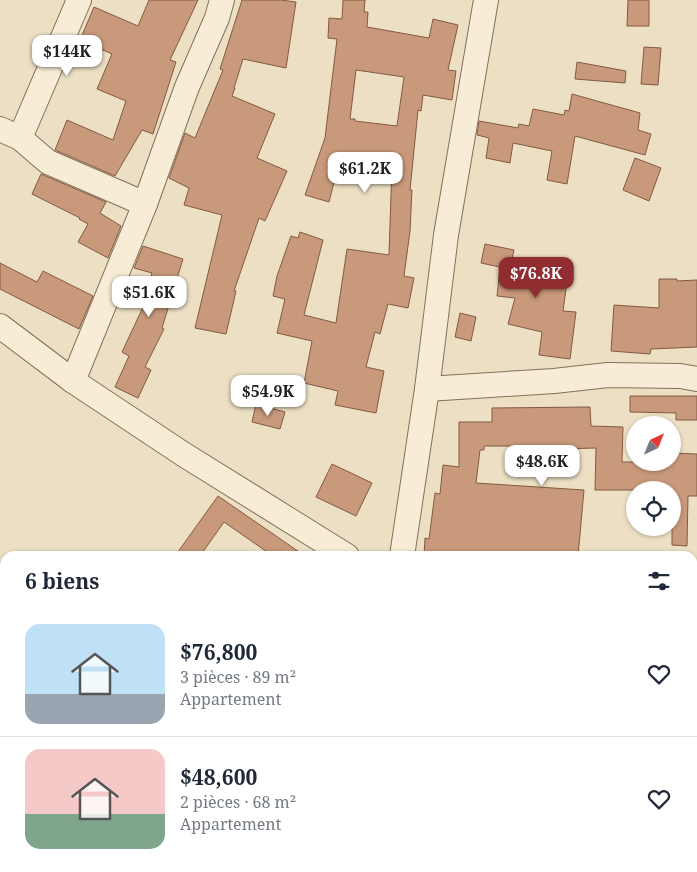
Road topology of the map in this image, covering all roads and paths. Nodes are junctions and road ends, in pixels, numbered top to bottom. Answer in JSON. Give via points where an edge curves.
{"nodes":[{"id":1,"x":79,"y":0,"type":"edge"},
{"id":2,"x":222,"y":0,"type":"edge"},
{"id":3,"x":486,"y":0,"type":"edge"},
{"id":4,"x":10,"y":133,"type":"edge"},
{"id":5,"x":145,"y":204,"type":"junction"},
{"id":6,"x":0,"y":326,"type":"edge"},
{"id":7,"x":697,"y":380,"type":"edge"},
{"id":8,"x":73,"y":381,"type":"junction"},
{"id":9,"x":427,"y":389,"type":"junction"},
{"id":10,"x":339,"y":551,"type":"edge"},
{"id":11,"x":403,"y":551,"type":"edge"}],
"edges":[{"from":1,"to":4,"type":"street"},
{"from":2,"to":5,"type":"street"},
{"from":3,"to":9,"type":"street","via":[[446,235]]},
{"from":4,"to":5,"type":"street","via":[[48,162]]},
{"from":5,"to":8,"type":"street"},
{"from":6,"to":8,"type":"street"},
{"from":7,"to":9,"type":"street","via":[[680,376],[608,375]]},
{"from":8,"to":10,"type":"street"},
{"from":9,"to":11,"type":"street"}]}
